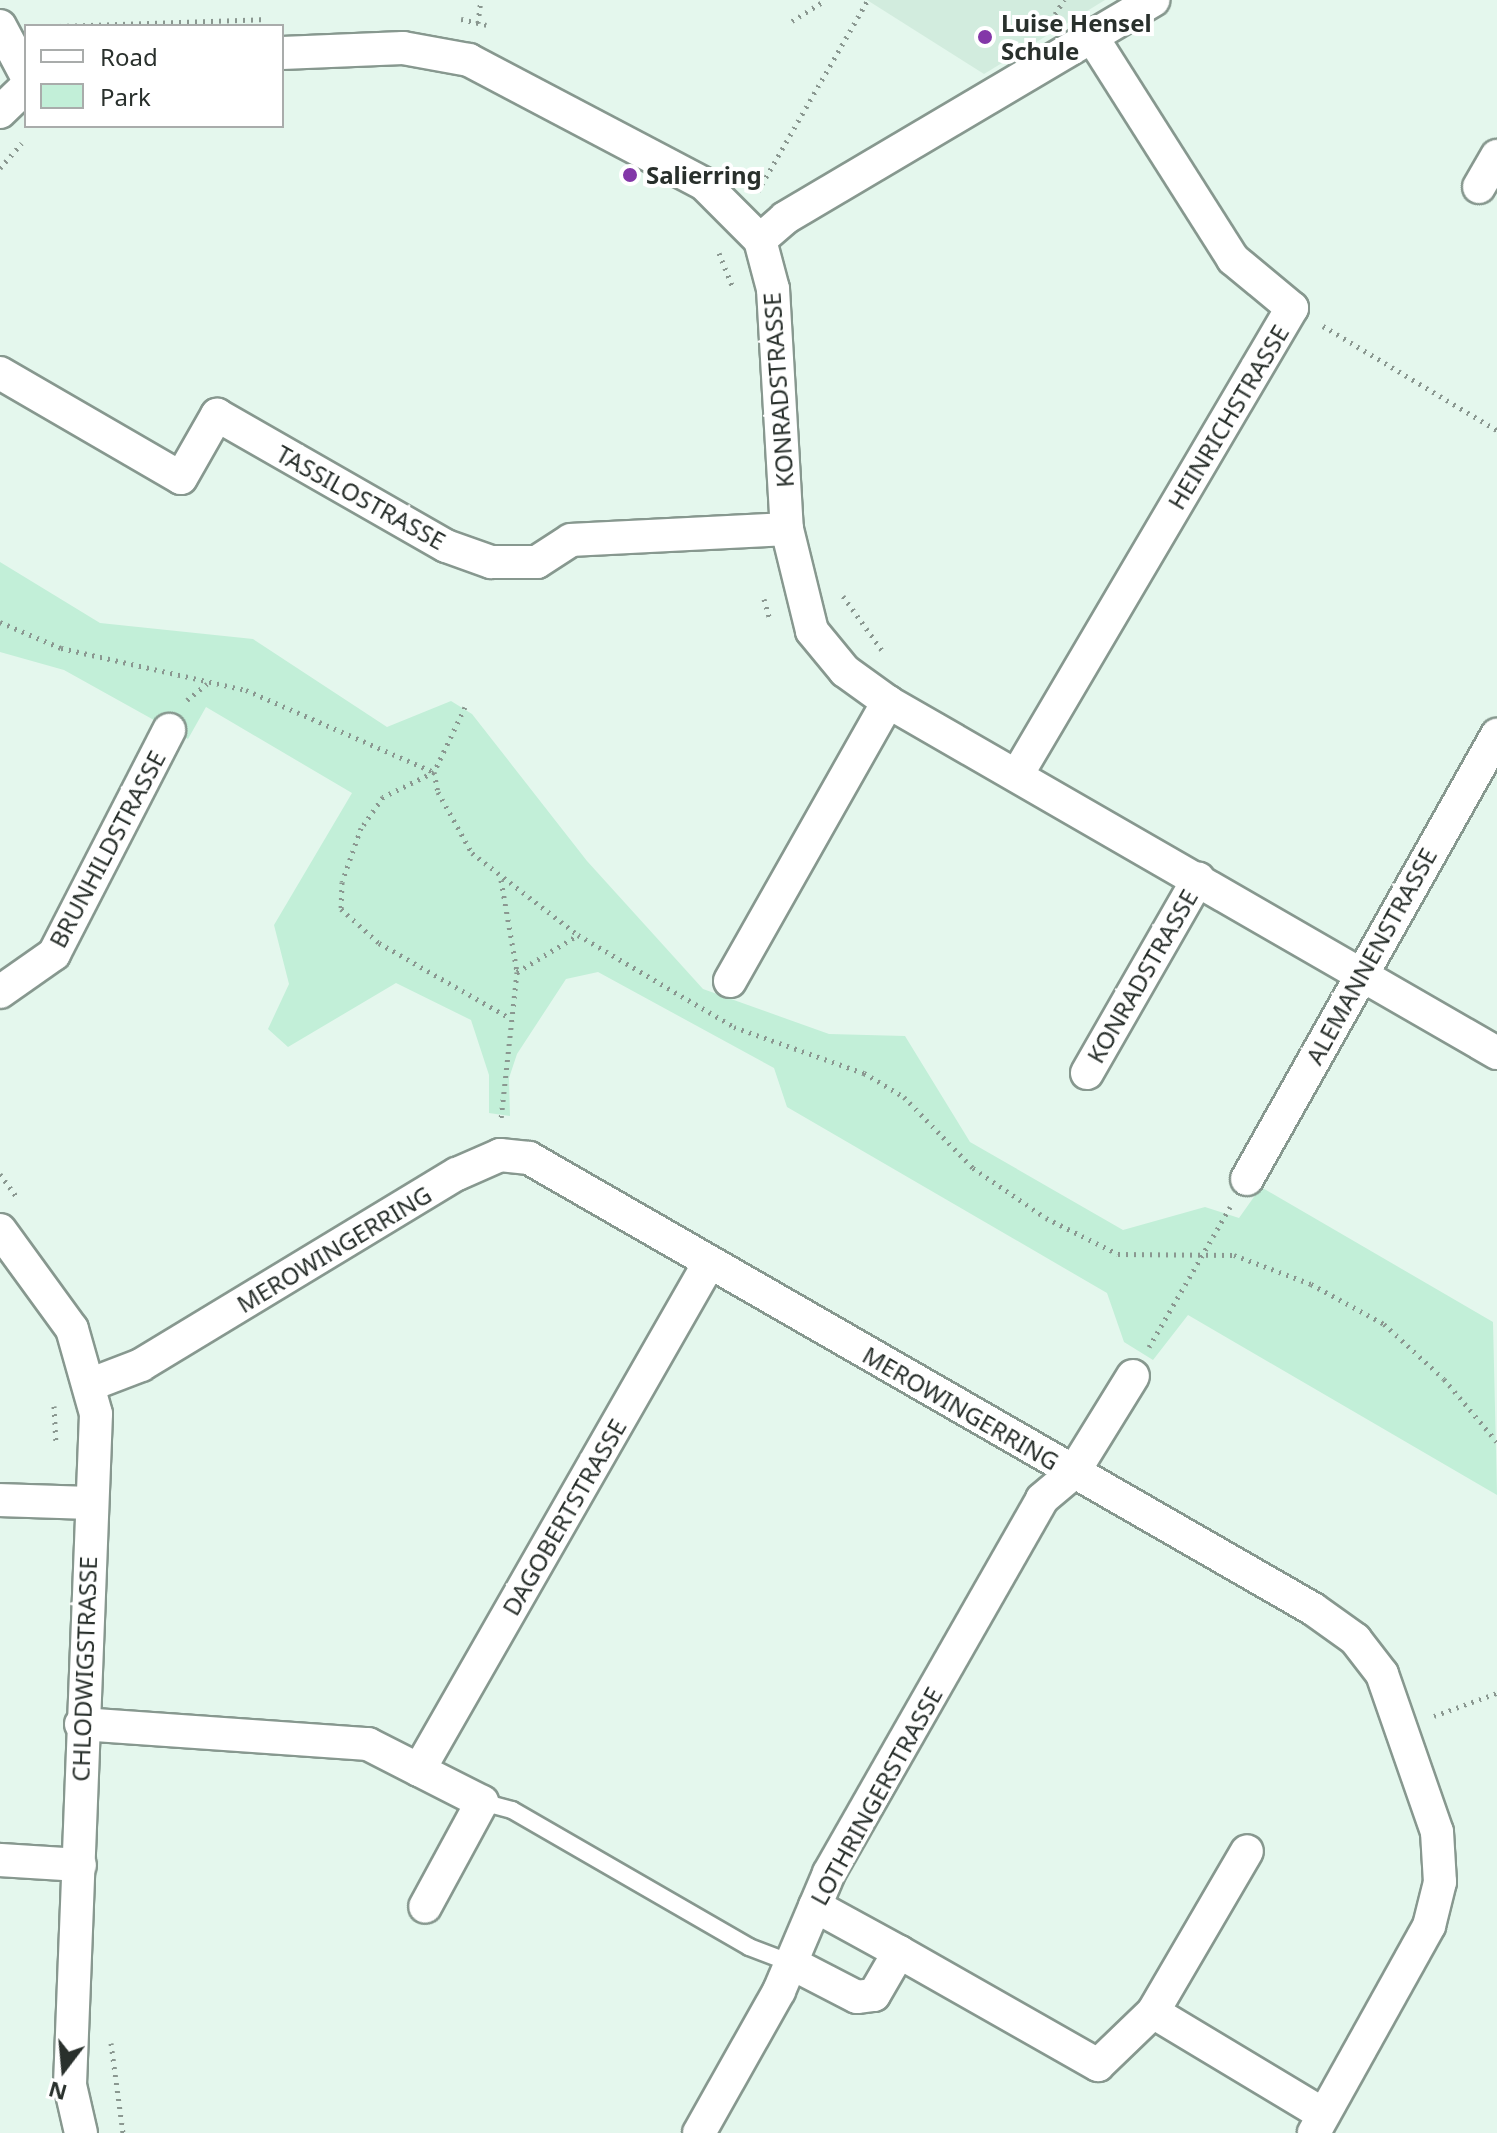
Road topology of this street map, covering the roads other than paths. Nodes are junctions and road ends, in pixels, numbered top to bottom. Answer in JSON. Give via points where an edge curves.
{"nodes":[{"id":1,"x":1153,"y":0,"type":"edge"},
{"id":2,"x":0,"y":26,"type":"edge"},
{"id":3,"x":1093,"y":38,"type":"junction"},
{"id":4,"x":284,"y":53,"type":"edge"},
{"id":5,"x":24,"y":71,"type":"edge"},
{"id":6,"x":24,"y":89,"type":"edge"},
{"id":7,"x":0,"y":112,"type":"edge"},
{"id":8,"x":1497,"y":156,"type":"edge"},
{"id":9,"x":1479,"y":187,"type":"dead end"},
{"id":10,"x":760,"y":240,"type":"junction"},
{"id":11,"x":0,"y":373,"type":"edge"},
{"id":12,"x":787,"y":529,"type":"junction"},
{"id":13,"x":888,"y":702,"type":"junction"},
{"id":14,"x":169,"y":730,"type":"dead end"},
{"id":15,"x":1497,"y":735,"type":"edge"},
{"id":16,"x":1017,"y":775,"type":"junction"},
{"id":17,"x":1198,"y":879,"type":"junction"},
{"id":18,"x":1360,"y":973,"type":"junction"},
{"id":19,"x":730,"y":981,"type":"dead end"},
{"id":20,"x":0,"y":992,"type":"edge"},
{"id":21,"x":1497,"y":1053,"type":"edge"},
{"id":22,"x":1087,"y":1073,"type":"dead end"},
{"id":23,"x":1247,"y":1179,"type":"road end"},
{"id":24,"x":0,"y":1230,"type":"edge"},
{"id":25,"x":709,"y":1263,"type":"junction"},
{"id":26,"x":1133,"y":1376,"type":"road end"},
{"id":27,"x":89,"y":1385,"type":"junction"},
{"id":28,"x":1073,"y":1473,"type":"junction"},
{"id":29,"x":0,"y":1500,"type":"edge"},
{"id":30,"x":90,"y":1503,"type":"junction"},
{"id":31,"x":81,"y":1724,"type":"junction"},
{"id":32,"x":419,"y":1770,"type":"junction"},
{"id":33,"x":482,"y":1802,"type":"junction"},
{"id":34,"x":1247,"y":1851,"type":"dead end"},
{"id":35,"x":0,"y":1860,"type":"edge"},
{"id":36,"x":80,"y":1865,"type":"junction"},
{"id":37,"x":815,"y":1906,"type":"junction"},
{"id":38,"x":425,"y":1907,"type":"dead end"},
{"id":39,"x":899,"y":1952,"type":"junction"},
{"id":40,"x":791,"y":1963,"type":"junction"},
{"id":41,"x":1153,"y":2012,"type":"junction"},
{"id":42,"x":1319,"y":2123,"type":"edge"},
{"id":43,"x":81,"y":2133,"type":"edge"},
{"id":44,"x":699,"y":2133,"type":"edge"}],
"edges":[{"from":1,"to":3,"type":"street"},
{"from":2,"to":5,"type":"street"},
{"from":3,"to":10,"type":"street","via":[[785,218]]},
{"from":3,"to":16,"type":"street","name":"HEINRICHSTRASSE","via":[[1233,259],[1292,308]]},
{"from":4,"to":10,"type":"street","via":[[403,48],[469,60],[704,184]]},
{"from":6,"to":7,"type":"street"},
{"from":8,"to":9,"type":"street"},
{"from":10,"to":12,"type":"street","name":"KONRADSTRASSE","via":[[773,289]]},
{"from":11,"to":12,"type":"street","name":"TASSILOSTRASSE","via":[[181,478],[217,415],[446,546],[491,562],[537,562],[571,540]]},
{"from":12,"to":13,"type":"street","name":"KONRADSTRASSE","via":[[812,631],[845,671]]},
{"from":13,"to":16,"type":"street","name":"KONRADSTRASSE"},
{"from":13,"to":19,"type":"street"},
{"from":14,"to":20,"type":"street","name":"BRUNHILDSTRASSE","via":[[54,954]]},
{"from":15,"to":18,"type":"street","name":"ALEMANNENSTRASSE"},
{"from":16,"to":17,"type":"street","name":"KONRADSTRASSE"},
{"from":17,"to":18,"type":"street","name":"KONRADSTRASSE"},
{"from":17,"to":22,"type":"street","name":"KONRADSTRASSE"},
{"from":18,"to":21,"type":"street","name":"KONRADSTRASSE"},
{"from":18,"to":23,"type":"street","name":"ALEMANNENSTRASSE"},
{"from":24,"to":27,"type":"street","name":"CHLODWIGSTRASSE","via":[[72,1329]]},
{"from":25,"to":27,"type":"street","name":"MEROWINGERRING","via":[[529,1158],[500,1155],[457,1174],[141,1365]]},
{"from":25,"to":28,"type":"street","name":"MEROWINGERRING"},
{"from":25,"to":32,"type":"street","name":"DAGOBERTSTRASSE"},
{"from":26,"to":28,"type":"street"},
{"from":27,"to":30,"type":"street","name":"CHLODWIGSTRASSE","via":[[96,1414]]},
{"from":28,"to":37,"type":"street","name":"LOTHRINGERSTRASSE","via":[[1042,1499]]},
{"from":28,"to":42,"type":"street","name":"MEROWINGERRING","via":[[1313,1609],[1355,1639],[1382,1674],[1404,1727],[1437,1832],[1440,1882],[1429,1926]]},
{"from":29,"to":30,"type":"street"},
{"from":30,"to":31,"type":"street","name":"CHLODWIGSTRASSE"},
{"from":31,"to":32,"type":"street","via":[[368,1744]]},
{"from":31,"to":36,"type":"street","name":"CHLODWIGSTRASSE"},
{"from":32,"to":33,"type":"street"},
{"from":33,"to":38,"type":"street"},
{"from":33,"to":40,"type":"lane","via":[[512,1810],[749,1947]]},
{"from":34,"to":41,"type":"street"},
{"from":35,"to":36,"type":"street"},
{"from":36,"to":43,"type":"street","name":"CHLODWIGSTRASSE","via":[[70,2085]]},
{"from":37,"to":39,"type":"street"},
{"from":37,"to":40,"type":"street","name":"LOTHRINGERSTRASSE"},
{"from":39,"to":40,"type":"street","via":[[874,1995],[857,1997]]},
{"from":39,"to":41,"type":"street","via":[[1098,2065]]},
{"from":40,"to":44,"type":"street","name":"LOTHRINGERSTRASSE"},
{"from":41,"to":42,"type":"street"}]}
